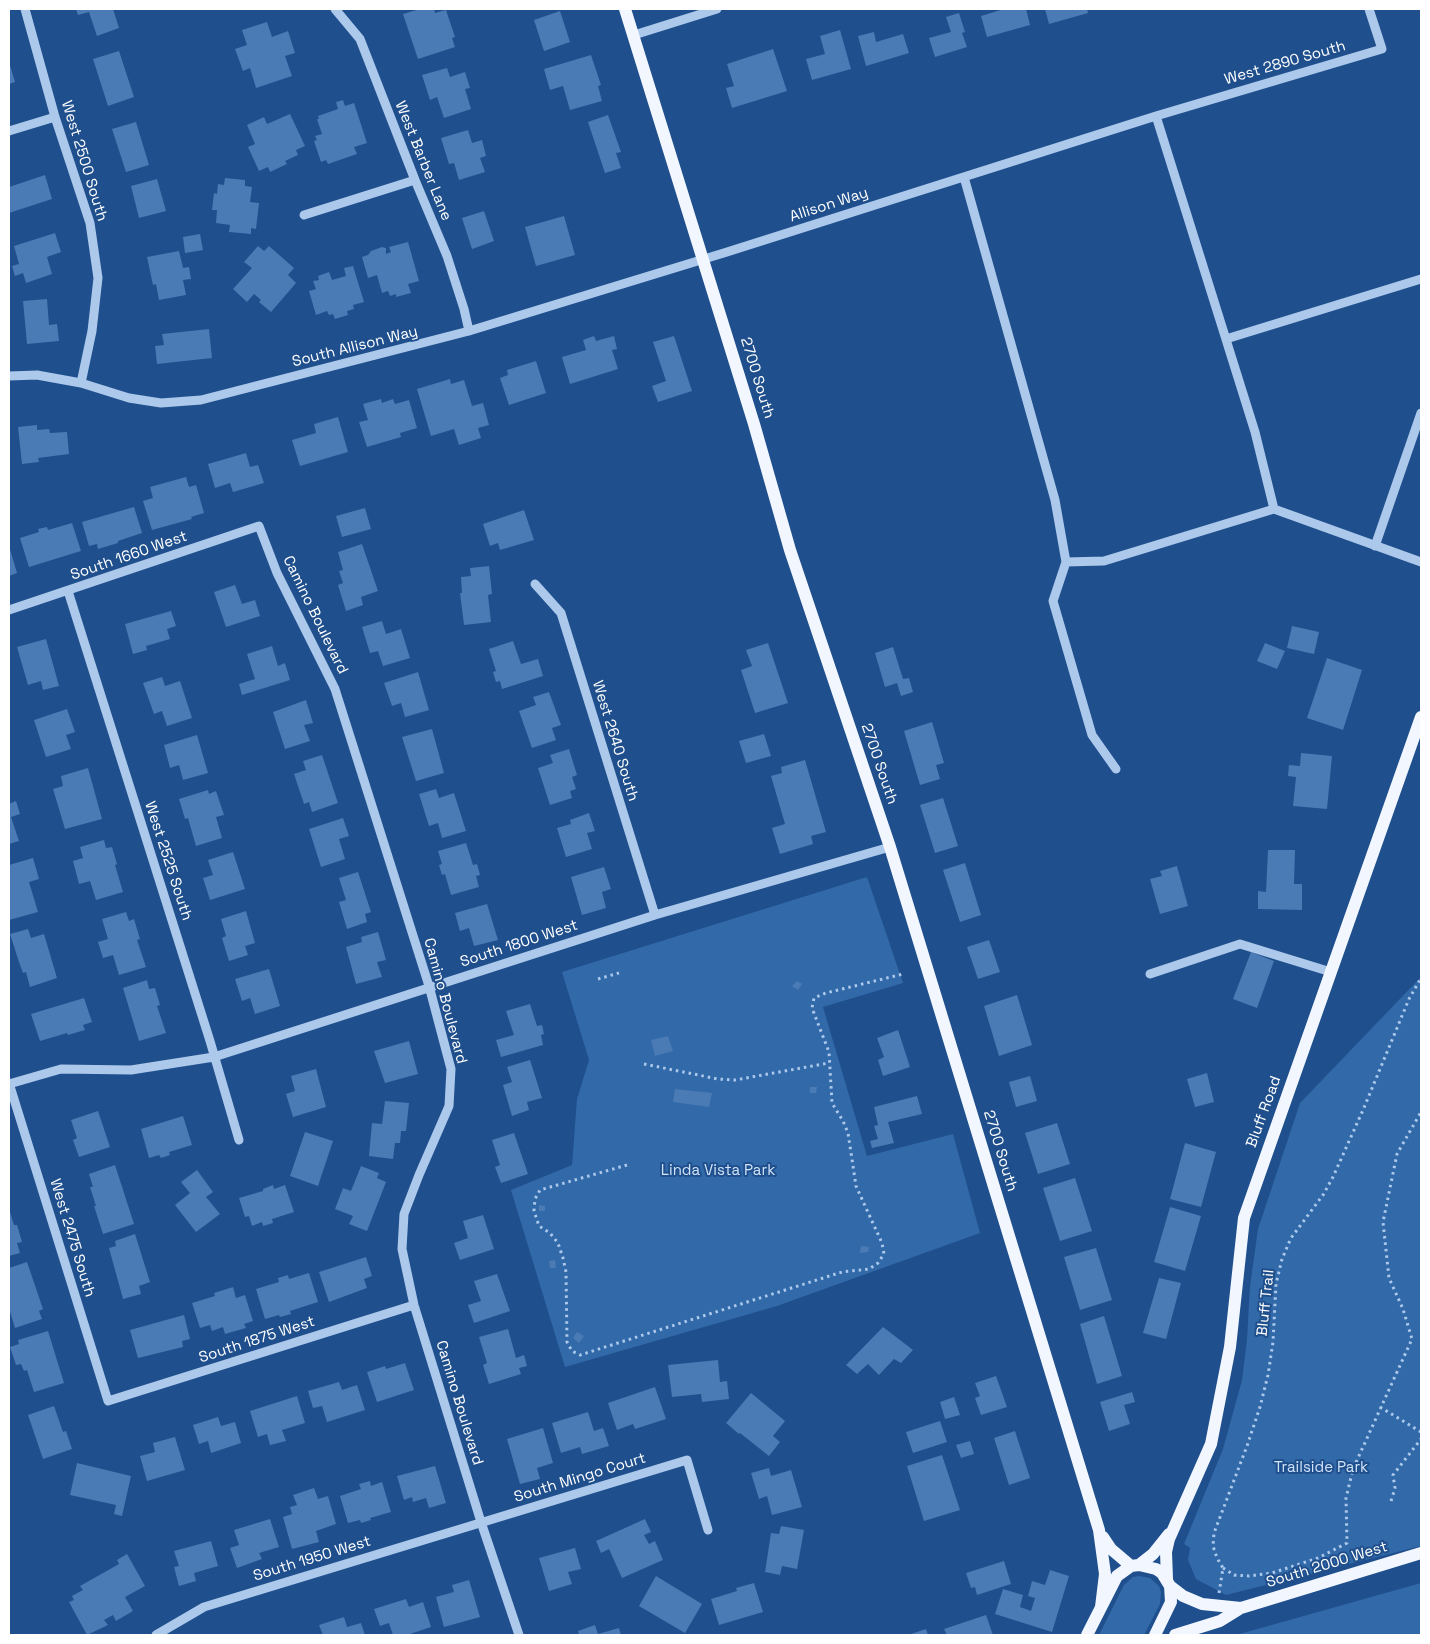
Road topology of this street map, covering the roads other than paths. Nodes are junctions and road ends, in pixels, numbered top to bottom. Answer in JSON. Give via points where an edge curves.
{"nodes":[{"id":1,"x":25,"y":9,"type":"edge"},
{"id":2,"x":335,"y":9,"type":"edge"},
{"id":3,"x":625,"y":9,"type":"edge"},
{"id":4,"x":717,"y":9,"type":"edge"},
{"id":5,"x":1369,"y":9,"type":"edge"},
{"id":6,"x":634,"y":35,"type":"junction"},
{"id":7,"x":1156,"y":116,"type":"junction"},
{"id":8,"x":56,"y":117,"type":"junction"},
{"id":9,"x":9,"y":131,"type":"edge"},
{"id":10,"x":964,"y":177,"type":"junction"},
{"id":11,"x":415,"y":180,"type":"junction"},
{"id":12,"x":304,"y":215,"type":"dead end"},
{"id":13,"x":702,"y":260,"type":"junction"},
{"id":14,"x":1421,"y":279,"type":"edge"},
{"id":15,"x":469,"y":332,"type":"junction"},
{"id":16,"x":1226,"y":339,"type":"junction"},
{"id":17,"x":9,"y":376,"type":"edge"},
{"id":18,"x":81,"y":383,"type":"junction"},
{"id":19,"x":1421,"y":413,"type":"edge"},
{"id":20,"x":1274,"y":509,"type":"junction"},
{"id":21,"x":258,"y":526,"type":"joint"},
{"id":22,"x":1375,"y":546,"type":"junction"},
{"id":23,"x":1066,"y":562,"type":"junction"},
{"id":24,"x":1421,"y":562,"type":"edge"},
{"id":25,"x":535,"y":584,"type":"dead end"},
{"id":26,"x":68,"y":591,"type":"junction"},
{"id":27,"x":9,"y":610,"type":"edge"},
{"id":28,"x":1421,"y":717,"type":"edge"},
{"id":29,"x":1116,"y":770,"type":"dead end"},
{"id":30,"x":890,"y":846,"type":"junction"},
{"id":31,"x":655,"y":915,"type":"junction"},
{"id":32,"x":1331,"y":972,"type":"junction"},
{"id":33,"x":1150,"y":974,"type":"dead end"},
{"id":34,"x":428,"y":986,"type":"junction"},
{"id":35,"x":214,"y":1057,"type":"junction"},
{"id":36,"x":9,"y":1084,"type":"edge"},
{"id":37,"x":240,"y":1140,"type":"dead end"},
{"id":38,"x":414,"y":1305,"type":"junction"},
{"id":39,"x":108,"y":1401,"type":"joint"},
{"id":40,"x":481,"y":1522,"type":"junction"},
{"id":41,"x":1174,"y":1526,"type":"junction"},
{"id":42,"x":708,"y":1530,"type":"dead end"},
{"id":43,"x":1099,"y":1530,"type":"junction"},
{"id":44,"x":1421,"y":1553,"type":"edge"},
{"id":45,"x":1135,"y":1566,"type":"junction"},
{"id":46,"x":1169,"y":1583,"type":"junction"},
{"id":47,"x":1100,"y":1607,"type":"junction"},
{"id":48,"x":1241,"y":1608,"type":"junction"},
{"id":49,"x":156,"y":1635,"type":"edge"},
{"id":50,"x":519,"y":1635,"type":"edge"},
{"id":51,"x":1087,"y":1635,"type":"edge"},
{"id":52,"x":1155,"y":1635,"type":"edge"},
{"id":53,"x":1175,"y":1635,"type":"edge"}],
"edges":[{"from":1,"to":8,"type":"street","name":"West 2500 South"},
{"from":2,"to":11,"type":"street","name":"West Barber Lane","via":[[360,39]]},
{"from":3,"to":6,"type":"main road","name":"2700 South"},
{"from":4,"to":6,"type":"street"},
{"from":5,"to":7,"type":"street","name":"West 2890 South","via":[[1382,49]]},
{"from":6,"to":13,"type":"main road","name":"2700 South"},
{"from":7,"to":10,"type":"street","name":"Allison Way"},
{"from":7,"to":16,"type":"street"},
{"from":8,"to":9,"type":"street"},
{"from":8,"to":18,"type":"street","name":"West 2500 South","via":[[90,223],[98,278],[92,331]]},
{"from":10,"to":13,"type":"street","name":"Allison Way"},
{"from":10,"to":23,"type":"street","via":[[1055,500]]},
{"from":11,"to":12,"type":"street"},
{"from":11,"to":15,"type":"street","name":"West Barber Lane","via":[[447,256]]},
{"from":13,"to":15,"type":"street","name":"South Allison Way"},
{"from":13,"to":30,"type":"main road","name":"2700 South","via":[[790,550]]},
{"from":14,"to":16,"type":"street"},
{"from":15,"to":18,"type":"street","name":"South Allison Way","via":[[201,400],[161,403],[129,398]]},
{"from":16,"to":20,"type":"street","via":[[1255,432]]},
{"from":17,"to":18,"type":"street","name":"South Allison Way","via":[[37,375]]},
{"from":19,"to":22,"type":"street"},
{"from":20,"to":22,"type":"street"},
{"from":20,"to":23,"type":"street","via":[[1104,561]]},
{"from":21,"to":26,"type":"street","name":"South 1660 West"},
{"from":21,"to":34,"type":"street","name":"Camino Boulevard","via":[[277,573],[335,689]]},
{"from":22,"to":24,"type":"street"},
{"from":23,"to":29,"type":"street","via":[[1053,601],[1092,735]]},
{"from":25,"to":31,"type":"street","name":"West 2640 South","via":[[561,613]]},
{"from":26,"to":27,"type":"street","name":"South 1660 West"},
{"from":26,"to":35,"type":"street","name":"West 2525 South"},
{"from":28,"to":32,"type":"main road","name":"Bluff Road"},
{"from":30,"to":31,"type":"street","name":"South 1800 West"},
{"from":30,"to":43,"type":"main road","name":"2700 South"},
{"from":31,"to":34,"type":"street","name":"South 1800 West"},
{"from":32,"to":33,"type":"street","via":[[1240,944]]},
{"from":32,"to":41,"type":"main road","name":"Bluff Road","via":[[1244,1218],[1230,1347],[1211,1444]]},
{"from":34,"to":35,"type":"street","name":"South 1800 West"},
{"from":34,"to":38,"type":"street","name":"Camino Boulevard","via":[[451,1069],[449,1106],[404,1214],[402,1249]]},
{"from":35,"to":36,"type":"street","name":"South 1800 West","via":[[131,1070],[62,1069]]},
{"from":35,"to":37,"type":"street","name":"West 2525 South"},
{"from":36,"to":39,"type":"street","name":"West 2475 South"},
{"from":38,"to":39,"type":"street","name":"South 1875 West"},
{"from":38,"to":40,"type":"street","name":"Camino Boulevard"},
{"from":40,"to":42,"type":"street","name":"South Mingo Court","via":[[687,1460]]},
{"from":40,"to":49,"type":"street","name":"South 1950 West","via":[[204,1606]]},
{"from":40,"to":50,"type":"street","name":"Camino Boulevard"},
{"from":41,"to":45,"type":"main road","name":"Bluff Road","via":[[1161,1545]]},
{"from":41,"to":46,"type":"main road","name":"Bluff Road","via":[[1166,1552]]},
{"from":43,"to":45,"type":"main road","name":"2700 South","via":[[1111,1549]]},
{"from":43,"to":47,"type":"main road","name":"2700 South","via":[[1105,1574]]},
{"from":44,"to":48,"type":"main road","name":"South 2000 West"},
{"from":45,"to":46,"type":"main road","name":"2700 South","via":[[1156,1569]]},
{"from":45,"to":47,"type":"main road","name":"Bluff Road","via":[[1117,1576]]},
{"from":46,"to":48,"type":"main road","name":"South 2000 West","via":[[1184,1596],[1202,1604]]},
{"from":46,"to":52,"type":"main road","name":"Bluff Road","via":[[1171,1602]]},
{"from":47,"to":51,"type":"main road"},
{"from":48,"to":53,"type":"main road","name":"South 2000 West","via":[[1220,1621]]}]}
